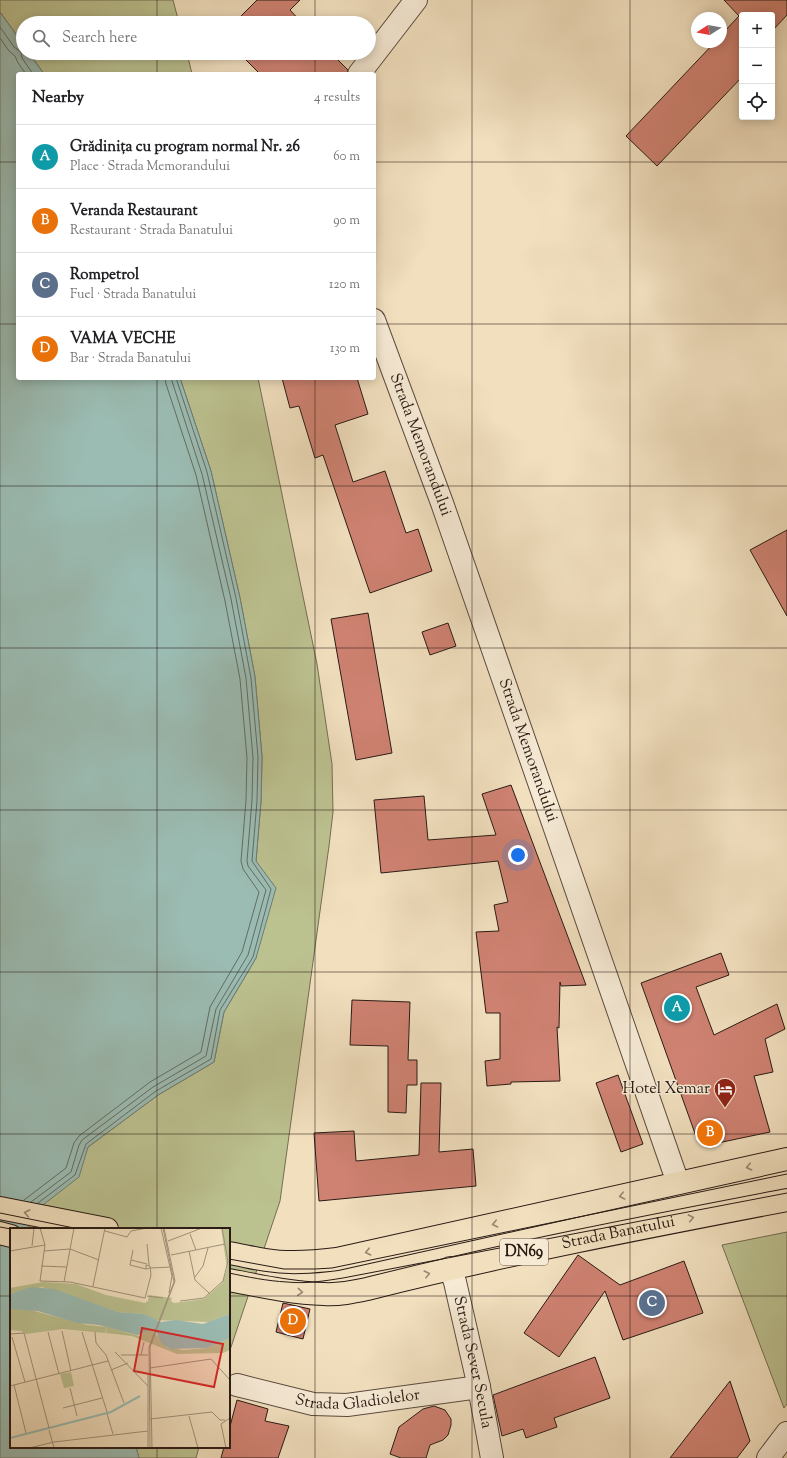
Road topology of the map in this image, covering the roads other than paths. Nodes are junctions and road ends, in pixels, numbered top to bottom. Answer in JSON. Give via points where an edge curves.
{"nodes":[{"id":1,"x":416,"y":0,"type":"edge"},
{"id":2,"x":376,"y":52,"type":"edge"},
{"id":3,"x":370,"y":60,"type":"edge"},
{"id":4,"x":361,"y":72,"type":"edge"},
{"id":5,"x":376,"y":325,"type":"edge"},
{"id":6,"x":787,"y":1159,"type":"edge"},
{"id":7,"x":678,"y":1183,"type":"junction"},
{"id":8,"x":787,"y":1200,"type":"edge"},
{"id":9,"x":0,"y":1208,"type":"edge"},
{"id":10,"x":102,"y":1228,"type":"edge"},
{"id":11,"x":0,"y":1233,"type":"edge"},
{"id":12,"x":10,"y":1236,"type":"edge"},
{"id":13,"x":230,"y":1253,"type":"edge"},
{"id":14,"x":450,"y":1268,"type":"junction"},
{"id":15,"x":230,"y":1280,"type":"edge"},
{"id":16,"x":237,"y":1385,"type":"dead end"},
{"id":17,"x":479,"y":1386,"type":"junction"},
{"id":18,"x":492,"y":1458,"type":"edge"}],
"edges":[{"from":1,"to":2,"type":"street"},
{"from":3,"to":4,"type":"street"},
{"from":5,"to":7,"type":"street","name":"Strada Memorandului","via":[[442,504]]},
{"from":6,"to":7,"type":"main road","number":"DN69","one_way":true},
{"from":7,"to":13,"type":"main road","number":"DN69","one_way":true,"via":[[337,1259],[299,1262],[266,1260]]},
{"from":14,"to":8,"type":"main road","name":"Strada Banatului","number":"DN69","one_way":true},
{"from":10,"to":9,"type":"main road","one_way":true},
{"from":11,"to":12,"type":"main road"},
{"from":15,"to":14,"type":"main road","name":"Strada Banatului","number":"DN69","one_way":true,"via":[[291,1291],[347,1293]]},
{"from":14,"to":17,"type":"street","name":"Strada Sever Secula"},
{"from":16,"to":17,"type":"street","name":"Strada Gladiolelor","via":[[313,1404],[347,1405]]},
{"from":17,"to":18,"type":"street","name":"Strada Sever Secula"}]}
